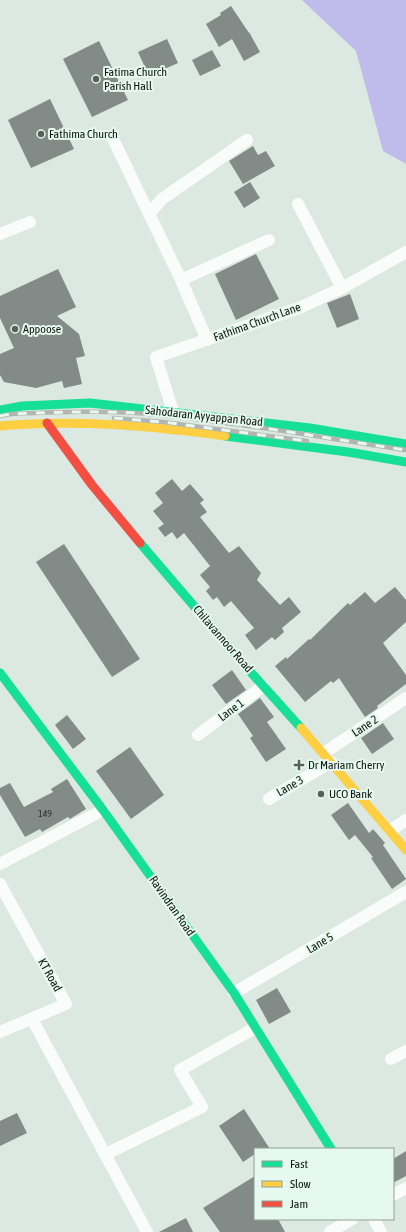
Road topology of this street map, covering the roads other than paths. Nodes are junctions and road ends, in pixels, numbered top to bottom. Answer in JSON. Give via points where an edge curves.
{"nodes":[{"id":1,"x":113,"y":139,"type":"dead end"},
{"id":2,"x":247,"y":140,"type":"dead end"},
{"id":3,"x":298,"y":204,"type":"dead end"},
{"id":4,"x":149,"y":214,"type":"junction"},
{"id":5,"x":30,"y":222,"type":"dead end"},
{"id":6,"x":0,"y":234,"type":"edge"},
{"id":7,"x":269,"y":240,"type":"dead end"},
{"id":8,"x":406,"y":252,"type":"edge"},
{"id":9,"x":181,"y":280,"type":"junction"},
{"id":10,"x":342,"y":288,"type":"junction"},
{"id":11,"x":207,"y":340,"type":"junction"},
{"id":12,"x":0,"y":410,"type":"edge"},
{"id":13,"x":173,"y":412,"type":"junction"},
{"id":14,"x":47,"y":423,"type":"junction"},
{"id":15,"x":0,"y":426,"type":"edge"},
{"id":16,"x":406,"y":444,"type":"edge"},
{"id":17,"x":406,"y":462,"type":"edge"},
{"id":18,"x":0,"y":675,"type":"edge"},
{"id":19,"x":264,"y":686,"type":"junction"},
{"id":20,"x":406,"y":698,"type":"edge"},
{"id":21,"x":198,"y":735,"type":"dead end"},
{"id":22,"x":328,"y":758,"type":"junction"},
{"id":23,"x":269,"y":798,"type":"dead end"},
{"id":24,"x":103,"y":810,"type":"junction"},
{"id":25,"x":406,"y":820,"type":"edge"},
{"id":26,"x":391,"y":830,"type":"junction"},
{"id":27,"x":406,"y":850,"type":"edge"},
{"id":28,"x":0,"y":864,"type":"edge"},
{"id":29,"x":0,"y":884,"type":"edge"},
{"id":30,"x":406,"y":892,"type":"edge"},
{"id":31,"x":234,"y":993,"type":"junction"},
{"id":32,"x":32,"y":1019,"type":"junction"},
{"id":33,"x":255,"y":1028,"type":"junction"},
{"id":34,"x":0,"y":1032,"type":"edge"},
{"id":35,"x":406,"y":1051,"type":"edge"},
{"id":36,"x":391,"y":1059,"type":"dead end"},
{"id":37,"x":330,"y":1148,"type":"edge"},
{"id":38,"x":106,"y":1154,"type":"junction"},
{"id":39,"x":406,"y":1188,"type":"edge"},
{"id":40,"x":394,"y":1194,"type":"edge"},
{"id":41,"x":350,"y":1220,"type":"edge"},
{"id":42,"x":375,"y":1220,"type":"edge"},
{"id":43,"x":147,"y":1232,"type":"edge"},
{"id":44,"x":330,"y":1232,"type":"edge"},
{"id":45,"x":381,"y":1232,"type":"edge"}],
"edges":[{"from":1,"to":4,"type":"street"},
{"from":2,"to":4,"type":"street","via":[[162,199]]},
{"from":3,"to":10,"type":"street"},
{"from":4,"to":9,"type":"street"},
{"from":5,"to":6,"type":"street"},
{"from":7,"to":9,"type":"street"},
{"from":8,"to":10,"type":"street","name":"Fathima Church Lane"},
{"from":9,"to":11,"type":"street"},
{"from":10,"to":11,"type":"street","name":"Fathima Church Lane","via":[[299,308]]},
{"from":11,"to":13,"type":"street","name":"Fathima Church Lane","via":[[156,357]]},
{"from":12,"to":13,"type":"street","name":"Sahodaran Ayyappan Road","via":[[22,406],[90,403]]},
{"from":13,"to":16,"type":"street","name":"Sahodaran Ayyappan Road","via":[[310,428]]},
{"from":14,"to":15,"type":"street","name":"Sahodaran Ayyappan Road"},
{"from":14,"to":17,"type":"street","name":"Sahodaran Ayyappan Road","via":[[88,423],[179,431]]},
{"from":14,"to":19,"type":"street","name":"Chilavannoor Road","via":[[97,491]]},
{"from":18,"to":24,"type":"street","name":"Ravindran Road"},
{"from":19,"to":21,"type":"street","name":"Lane 1"},
{"from":19,"to":22,"type":"street","name":"Chilavannoor Road"},
{"from":20,"to":22,"type":"street","name":"Lane 2"},
{"from":22,"to":23,"type":"street","name":"Lane 3"},
{"from":22,"to":26,"type":"street","name":"Chilavannoor Road"},
{"from":24,"to":28,"type":"street"},
{"from":24,"to":31,"type":"street","name":"Ravindran Road"},
{"from":25,"to":26,"type":"street"},
{"from":26,"to":27,"type":"street","name":"Chilavannoor Road"},
{"from":29,"to":32,"type":"street","name":"KT Road","via":[[66,1004]]},
{"from":30,"to":31,"type":"street","name":"Lane 5"},
{"from":31,"to":33,"type":"street","name":"Ravindran Road"},
{"from":32,"to":34,"type":"street","name":"KT Road"},
{"from":32,"to":38,"type":"street"},
{"from":33,"to":37,"type":"street","name":"Ravindran Road"},
{"from":33,"to":38,"type":"street","via":[[180,1070],[202,1107]]},
{"from":35,"to":36,"type":"street"},
{"from":38,"to":43,"type":"street"},
{"from":39,"to":40,"type":"street"},
{"from":41,"to":44,"type":"street"},
{"from":42,"to":45,"type":"street"}]}
